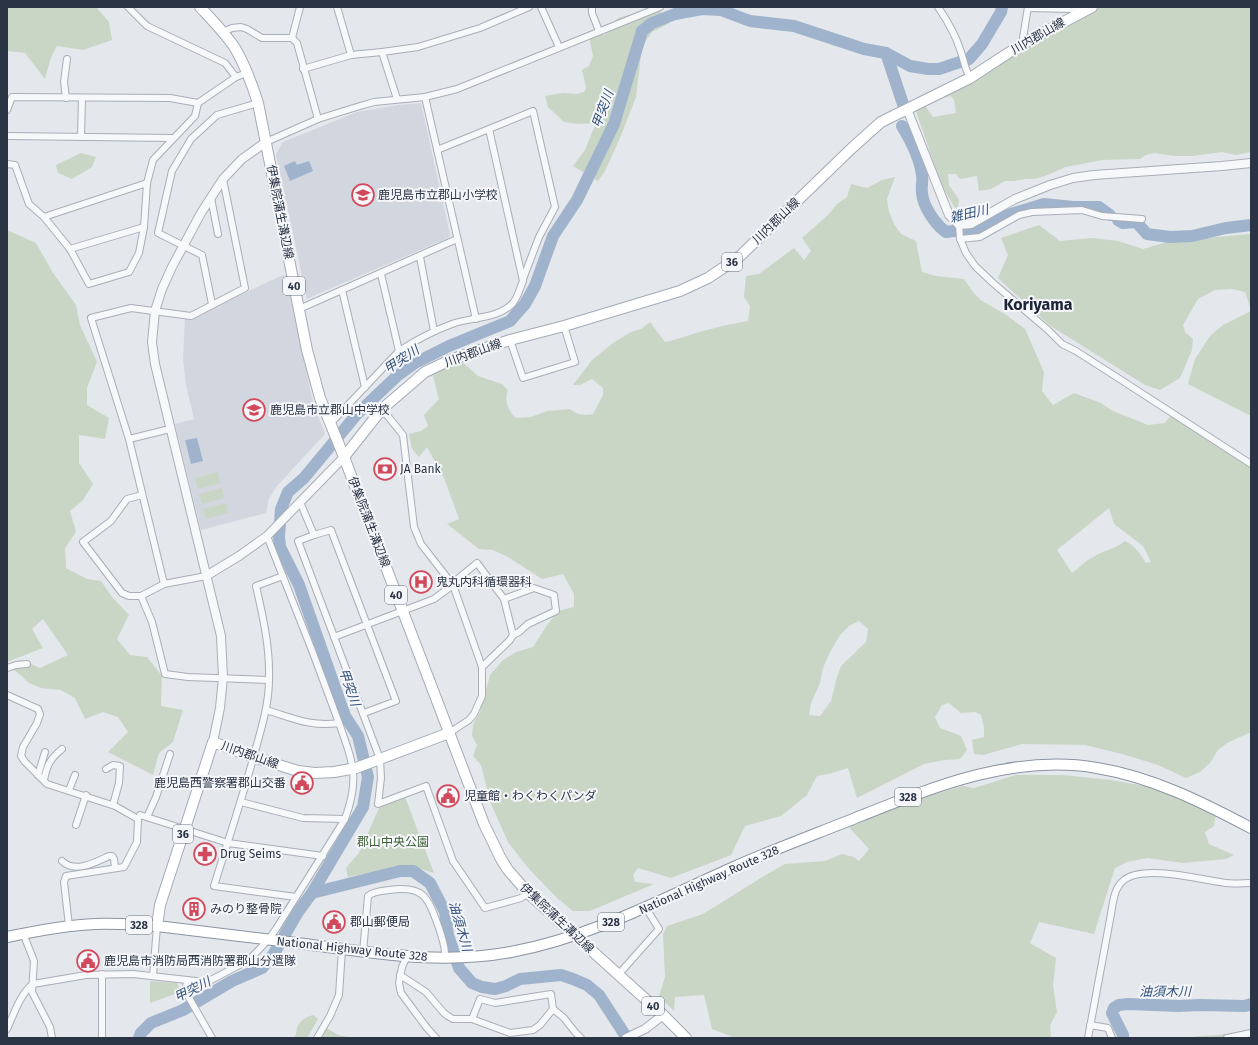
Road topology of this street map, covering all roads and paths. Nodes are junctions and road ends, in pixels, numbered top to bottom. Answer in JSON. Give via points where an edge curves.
{"nodes":[{"id":1,"x":128,"y":7,"type":"edge"},
{"id":2,"x":200,"y":7,"type":"edge"},
{"id":3,"x":300,"y":7,"type":"edge"},
{"id":4,"x":337,"y":7,"type":"edge"},
{"id":5,"x":529,"y":7,"type":"edge"},
{"id":6,"x":541,"y":7,"type":"edge"},
{"id":7,"x":592,"y":7,"type":"edge"},
{"id":8,"x":660,"y":7,"type":"edge"},
{"id":9,"x":938,"y":7,"type":"edge"},
{"id":10,"x":1028,"y":7,"type":"edge"},
{"id":11,"x":1076,"y":7,"type":"edge"},
{"id":12,"x":1092,"y":7,"type":"edge"},
{"id":13,"x":599,"y":31,"type":"junction"},
{"id":14,"x":223,"y":32,"type":"junction"},
{"id":15,"x":292,"y":38,"type":"junction"},
{"id":16,"x":1022,"y":44,"type":"junction"},
{"id":17,"x":559,"y":47,"type":"junction"},
{"id":18,"x":382,"y":52,"type":"junction"},
{"id":19,"x":351,"y":54,"type":"junction"},
{"id":20,"x":67,"y":59,"type":"dead end"},
{"id":21,"x":303,"y":69,"type":"junction"},
{"id":22,"x":247,"y":73,"type":"junction"},
{"id":23,"x":968,"y":74,"type":"junction"},
{"id":24,"x":236,"y":77,"type":"junction"},
{"id":25,"x":425,"y":97,"type":"junction"},
{"id":26,"x":66,"y":98,"type":"junction"},
{"id":27,"x":82,"y":98,"type":"junction"},
{"id":28,"x":397,"y":100,"type":"junction"},
{"id":29,"x":198,"y":103,"type":"junction"},
{"id":30,"x":258,"y":103,"type":"junction"},
{"id":31,"x":907,"y":109,"type":"junction"},
{"id":32,"x":7,"y":110,"type":"edge"},
{"id":33,"x":318,"y":119,"type":"junction"},
{"id":34,"x":489,"y":129,"type":"junction"},
{"id":35,"x":7,"y":136,"type":"edge"},
{"id":36,"x":81,"y":137,"type":"junction"},
{"id":37,"x":172,"y":138,"type":"junction"},
{"id":38,"x":266,"y":142,"type":"junction"},
{"id":39,"x":437,"y":150,"type":"junction"},
{"id":40,"x":1251,"y":163,"type":"edge"},
{"id":41,"x":7,"y":164,"type":"edge"},
{"id":42,"x":223,"y":179,"type":"junction"},
{"id":43,"x":147,"y":183,"type":"junction"},
{"id":44,"x":211,"y":198,"type":"junction"},
{"id":45,"x":44,"y":217,"type":"junction"},
{"id":46,"x":1142,"y":219,"type":"dead end"},
{"id":47,"x":959,"y":226,"type":"junction"},
{"id":48,"x":144,"y":227,"type":"junction"},
{"id":49,"x":218,"y":234,"type":"dead end"},
{"id":50,"x":457,"y":239,"type":"junction"},
{"id":51,"x":960,"y":239,"type":"junction"},
{"id":52,"x":183,"y":246,"type":"junction"},
{"id":53,"x":70,"y":249,"type":"junction"},
{"id":54,"x":420,"y":257,"type":"junction"},
{"id":55,"x":381,"y":274,"type":"junction"},
{"id":56,"x":522,"y":281,"type":"junction"},
{"id":57,"x":342,"y":290,"type":"junction"},
{"id":58,"x":212,"y":304,"type":"junction"},
{"id":59,"x":299,"y":309,"type":"junction"},
{"id":60,"x":155,"y":311,"type":"junction"},
{"id":61,"x":476,"y":319,"type":"junction"},
{"id":62,"x":564,"y":326,"type":"junction"},
{"id":63,"x":434,"y":331,"type":"junction"},
{"id":64,"x":510,"y":340,"type":"junction"},
{"id":65,"x":399,"y":351,"type":"junction"},
{"id":66,"x":365,"y":387,"type":"junction"},
{"id":67,"x":382,"y":409,"type":"junction"},
{"id":68,"x":331,"y":426,"type":"junction"},
{"id":69,"x":170,"y":429,"type":"junction"},
{"id":70,"x":129,"y":439,"type":"junction"},
{"id":71,"x":344,"y":457,"type":"junction"},
{"id":72,"x":1251,"y":464,"type":"edge"},
{"id":73,"x":142,"y":495,"type":"junction"},
{"id":74,"x":300,"y":502,"type":"junction"},
{"id":75,"x":314,"y":535,"type":"junction"},
{"id":76,"x":267,"y":536,"type":"junction"},
{"id":77,"x":206,"y":576,"type":"junction"},
{"id":78,"x":283,"y":576,"type":"junction"},
{"id":79,"x":164,"y":584,"type":"junction"},
{"id":80,"x":453,"y":585,"type":"junction"},
{"id":81,"x":140,"y":596,"type":"junction"},
{"id":82,"x":504,"y":599,"type":"junction"},
{"id":83,"x":402,"y":611,"type":"junction"},
{"id":84,"x":366,"y":625,"type":"junction"},
{"id":85,"x":513,"y":635,"type":"junction"},
{"id":86,"x":334,"y":637,"type":"junction"},
{"id":87,"x":27,"y":664,"type":"dead end"},
{"id":88,"x":482,"y":667,"type":"junction"},
{"id":89,"x":7,"y":668,"type":"edge"},
{"id":90,"x":223,"y":678,"type":"junction"},
{"id":91,"x":269,"y":680,"type":"junction"},
{"id":92,"x":7,"y":694,"type":"edge"},
{"id":93,"x":266,"y":710,"type":"junction"},
{"id":94,"x":364,"y":713,"type":"junction"},
{"id":95,"x":339,"y":723,"type":"junction"},
{"id":96,"x":449,"y":733,"type":"junction"},
{"id":97,"x":213,"y":742,"type":"junction"},
{"id":98,"x":62,"y":749,"type":"dead end"},
{"id":99,"x":45,"y":752,"type":"dead end"},
{"id":100,"x":170,"y":754,"type":"dead end"},
{"id":101,"x":253,"y":757,"type":"junction"},
{"id":102,"x":378,"y":760,"type":"junction"},
{"id":103,"x":355,"y":768,"type":"junction"},
{"id":104,"x":106,"y":769,"type":"dead end"},
{"id":105,"x":38,"y":775,"type":"junction"},
{"id":106,"x":75,"y":775,"type":"dead end"},
{"id":107,"x":44,"y":780,"type":"junction"},
{"id":108,"x":69,"y":790,"type":"junction"},
{"id":109,"x":86,"y":796,"type":"junction"},
{"id":110,"x":241,"y":802,"type":"junction"},
{"id":111,"x":113,"y":805,"type":"junction"},
{"id":112,"x":148,"y":817,"type":"junction"},
{"id":113,"x":138,"y":819,"type":"junction"},
{"id":114,"x":344,"y":819,"type":"junction"},
{"id":115,"x":76,"y":825,"type":"dead end"},
{"id":116,"x":1251,"y":828,"type":"edge"},
{"id":117,"x":185,"y":829,"type":"junction"},
{"id":118,"x":228,"y":843,"type":"junction"},
{"id":119,"x":323,"y":856,"type":"junction"},
{"id":120,"x":62,"y":861,"type":"dead end"},
{"id":121,"x":115,"y":868,"type":"junction"},
{"id":122,"x":1251,"y":883,"type":"edge"},
{"id":123,"x":528,"y":893,"type":"junction"},
{"id":124,"x":296,"y":897,"type":"junction"},
{"id":125,"x":646,"y":908,"type":"junction"},
{"id":126,"x":69,"y":926,"type":"junction"},
{"id":127,"x":157,"y":926,"type":"junction"},
{"id":128,"x":23,"y":933,"type":"junction"},
{"id":129,"x":575,"y":936,"type":"junction"},
{"id":130,"x":7,"y":937,"type":"edge"},
{"id":131,"x":270,"y":940,"type":"junction"},
{"id":132,"x":342,"y":949,"type":"junction"},
{"id":133,"x":364,"y":952,"type":"junction"},
{"id":134,"x":407,"y":956,"type":"junction"},
{"id":135,"x":447,"y":958,"type":"junction"},
{"id":136,"x":102,"y":974,"type":"junction"},
{"id":137,"x":618,"y":974,"type":"junction"},
{"id":138,"x":400,"y":975,"type":"junction"},
{"id":139,"x":153,"y":976,"type":"junction"},
{"id":140,"x":187,"y":980,"type":"junction"},
{"id":141,"x":33,"y":984,"type":"junction"},
{"id":142,"x":553,"y":1009,"type":"junction"},
{"id":143,"x":663,"y":1015,"type":"junction"},
{"id":144,"x":472,"y":1019,"type":"junction"},
{"id":145,"x":1090,"y":1025,"type":"junction"},
{"id":146,"x":7,"y":1029,"type":"edge"},
{"id":147,"x":1251,"y":1033,"type":"edge"},
{"id":148,"x":52,"y":1038,"type":"edge"},
{"id":149,"x":102,"y":1038,"type":"edge"},
{"id":150,"x":212,"y":1038,"type":"edge"},
{"id":151,"x":317,"y":1038,"type":"edge"},
{"id":152,"x":436,"y":1038,"type":"edge"},
{"id":153,"x":581,"y":1038,"type":"edge"},
{"id":154,"x":626,"y":1038,"type":"edge"},
{"id":155,"x":686,"y":1038,"type":"edge"},
{"id":156,"x":1088,"y":1038,"type":"edge"},
{"id":157,"x":1112,"y":1038,"type":"edge"},
{"id":158,"x":1227,"y":1038,"type":"edge"}],
"edges":[{"from":1,"to":24,"type":"street","via":[[147,26],[225,63]]},
{"from":2,"to":14,"type":"main road","name":"伊集院蒲生溝辺線","number":"40"},
{"from":3,"to":15,"type":"street"},
{"from":4,"to":19,"type":"street"},
{"from":5,"to":18,"type":"street","via":[[480,28],[418,47]]},
{"from":6,"to":17,"type":"street"},
{"from":7,"to":13,"type":"street"},
{"from":8,"to":13,"type":"street"},
{"from":9,"to":23,"type":"street","via":[[952,30]]},
{"from":10,"to":11,"type":"street"},
{"from":10,"to":16,"type":"street"},
{"from":12,"to":16,"type":"main road","name":"川内郡山線","number":"36"},
{"from":13,"to":17,"type":"street"},
{"from":14,"to":15,"type":"street","via":[[241,27],[262,38]]},
{"from":14,"to":22,"type":"main road","name":"伊集院蒲生溝辺線","number":"40","via":[[235,48]]},
{"from":15,"to":21,"type":"street","via":[[297,43]]},
{"from":16,"to":23,"type":"main road","name":"川内郡山線","number":"36"},
{"from":17,"to":25,"type":"street","via":[[457,89]]},
{"from":18,"to":19,"type":"street"},
{"from":18,"to":28,"type":"street"},
{"from":19,"to":21,"type":"street"},
{"from":20,"to":26,"type":"street","via":[[64,82]]},
{"from":21,"to":33,"type":"street"},
{"from":22,"to":24,"type":"street"},
{"from":22,"to":30,"type":"main road","name":"伊集院蒲生溝辺線","number":"40"},
{"from":23,"to":31,"type":"main road","name":"川内郡山線","number":"36"},
{"from":24,"to":29,"type":"street"},
{"from":25,"to":28,"type":"street"},
{"from":25,"to":39,"type":"street"},
{"from":26,"to":27,"type":"street"},
{"from":26,"to":32,"type":"street","via":[[12,97]]},
{"from":27,"to":29,"type":"street","via":[[170,98]]},
{"from":27,"to":36,"type":"street"},
{"from":28,"to":33,"type":"street","via":[[360,106]]},
{"from":29,"to":37,"type":"street","via":[[195,116]]},
{"from":30,"to":38,"type":"main road","name":"伊集院蒲生溝辺線","number":"40"},
{"from":30,"to":52,"type":"street","via":[[217,115],[191,139],[172,171],[158,233]]},
{"from":31,"to":47,"type":"street","via":[[949,215]]},
{"from":31,"to":62,"type":"main road","name":"川内郡山線","number":"36","via":[[881,122],[738,258],[708,278],[680,291]]},
{"from":33,"to":38,"type":"street"},
{"from":34,"to":39,"type":"street"},
{"from":34,"to":56,"type":"street"},
{"from":34,"to":56,"type":"street","via":[[533,111],[555,207]]},
{"from":35,"to":36,"type":"street"},
{"from":36,"to":37,"type":"street"},
{"from":37,"to":43,"type":"street","via":[[153,160]]},
{"from":38,"to":42,"type":"street","via":[[242,159]]},
{"from":38,"to":59,"type":"main road","name":"伊集院蒲生溝辺線","number":"40"},
{"from":39,"to":50,"type":"street"},
{"from":40,"to":47,"type":"street","via":[[1094,174],[1073,178],[1015,199],[971,224]]},
{"from":41,"to":45,"type":"street","via":[[15,166],[29,204]]},
{"from":42,"to":44,"type":"street"},
{"from":42,"to":58,"type":"street","via":[[246,288]]},
{"from":43,"to":45,"type":"street"},
{"from":43,"to":48,"type":"street"},
{"from":44,"to":49,"type":"street"},
{"from":44,"to":52,"type":"street"},
{"from":45,"to":53,"type":"street"},
{"from":46,"to":51,"type":"street","via":[[1102,216],[1082,210],[1032,212],[1019,215],[980,237]]},
{"from":47,"to":51,"type":"street"},
{"from":48,"to":53,"type":"street"},
{"from":48,"to":53,"type":"street","via":[[139,253],[129,272],[90,284]]},
{"from":50,"to":54,"type":"street"},
{"from":50,"to":61,"type":"street"},
{"from":51,"to":72,"type":"street","via":[[974,266],[1062,344]]},
{"from":52,"to":58,"type":"street","via":[[202,255]]},
{"from":52,"to":60,"type":"street","via":[[162,289]]},
{"from":54,"to":55,"type":"street"},
{"from":54,"to":63,"type":"street"},
{"from":55,"to":57,"type":"street"},
{"from":55,"to":65,"type":"street"},
{"from":56,"to":61,"type":"street","via":[[513,303],[501,311]]},
{"from":57,"to":59,"type":"street"},
{"from":57,"to":66,"type":"street"},
{"from":58,"to":60,"type":"street","via":[[191,316]]},
{"from":59,"to":68,"type":"main road","name":"伊集院蒲生溝辺線","number":"40","via":[[314,378]]},
{"from":60,"to":69,"type":"street","via":[[152,342]]},
{"from":60,"to":70,"type":"street","via":[[131,308],[91,318]]},
{"from":61,"to":63,"type":"street","via":[[454,323]]},
{"from":62,"to":64,"type":"main road","name":"川内郡山線","number":"36"},
{"from":62,"to":64,"type":"street","via":[[575,362],[523,378]]},
{"from":63,"to":65,"type":"street"},
{"from":64,"to":67,"type":"main road","name":"川内郡山線","number":"36","via":[[450,360],[425,372]]},
{"from":65,"to":66,"type":"street"},
{"from":66,"to":68,"type":"street"},
{"from":67,"to":71,"type":"main road","name":"川内郡山線","number":"36"},
{"from":67,"to":80,"type":"street","via":[[403,435],[414,527],[418,538]]},
{"from":68,"to":71,"type":"main road","name":"伊集院蒲生溝辺線","number":"40"},
{"from":69,"to":70,"type":"street"},
{"from":69,"to":77,"type":"street"},
{"from":70,"to":73,"type":"street"},
{"from":71,"to":74,"type":"street"},
{"from":71,"to":83,"type":"main road","name":"伊集院蒲生溝辺線","number":"40"},
{"from":73,"to":79,"type":"street"},
{"from":73,"to":81,"type":"street","via":[[127,499],[111,521],[83,542],[122,593]]},
{"from":74,"to":75,"type":"street"},
{"from":74,"to":76,"type":"street"},
{"from":75,"to":84,"type":"street","via":[[331,530]]},
{"from":75,"to":86,"type":"street","via":[[298,541]]},
{"from":76,"to":77,"type":"street"},
{"from":76,"to":78,"type":"street"},
{"from":77,"to":79,"type":"street"},
{"from":77,"to":90,"type":"street","via":[[221,636]]},
{"from":78,"to":91,"type":"street","via":[[256,586],[269,652]]},
{"from":78,"to":95,"type":"street"},
{"from":79,"to":81,"type":"street"},
{"from":80,"to":82,"type":"street","via":[[477,563]]},
{"from":80,"to":83,"type":"street","via":[[434,599]]},
{"from":80,"to":88,"type":"street"},
{"from":81,"to":90,"type":"street","via":[[152,622],[165,674]]},
{"from":82,"to":85,"type":"street"},
{"from":82,"to":85,"type":"street","via":[[534,588],[554,595],[556,611],[528,624]]},
{"from":83,"to":84,"type":"street"},
{"from":83,"to":96,"type":"main road","name":"伊集院蒲生溝辺線","number":"40"},
{"from":84,"to":86,"type":"street"},
{"from":84,"to":94,"type":"street","via":[[396,701]]},
{"from":85,"to":88,"type":"street"},
{"from":86,"to":94,"type":"street"},
{"from":87,"to":89,"type":"street"},
{"from":88,"to":96,"type":"street","via":[[482,696],[474,714]]},
{"from":90,"to":91,"type":"street"},
{"from":90,"to":97,"type":"street"},
{"from":91,"to":93,"type":"street"},
{"from":92,"to":105,"type":"street","via":[[38,709],[40,714],[21,756]]},
{"from":93,"to":95,"type":"street","via":[[312,724]]},
{"from":93,"to":101,"type":"street"},
{"from":94,"to":102,"type":"street"},
{"from":95,"to":103,"type":"street"},
{"from":96,"to":102,"type":"main road","name":"川内郡山線"},
{"from":96,"to":123,"type":"main road","name":"伊集院蒲生溝辺線","number":"40","via":[[494,847],[508,870]]},
{"from":97,"to":101,"type":"main road","name":"川内郡山線"},
{"from":97,"to":117,"type":"main road","name":"川内郡山線","number":"36"},
{"from":98,"to":107,"type":"street","via":[[51,759]]},
{"from":99,"to":105,"type":"street"},
{"from":100,"to":112,"type":"street"},
{"from":101,"to":103,"type":"main road","name":"川内郡山線","via":[[298,771],[315,773]]},
{"from":101,"to":110,"type":"street"},
{"from":102,"to":103,"type":"main road","name":"川内郡山線"},
{"from":102,"to":123,"type":"street","via":[[381,778],[378,804],[426,786],[453,861],[485,908],[521,898]]},
{"from":103,"to":114,"type":"street","via":[[354,786]]},
{"from":104,"to":111,"type":"street","via":[[113,765],[120,766],[119,783]]},
{"from":105,"to":107,"type":"street"},
{"from":106,"to":108,"type":"street"},
{"from":107,"to":108,"type":"street","via":[[47,784]]},
{"from":108,"to":109,"type":"street"},
{"from":109,"to":111,"type":"street"},
{"from":109,"to":115,"type":"street"},
{"from":110,"to":114,"type":"street","via":[[303,818]]},
{"from":110,"to":118,"type":"street"},
{"from":111,"to":113,"type":"street"},
{"from":112,"to":113,"type":"street","via":[[140,815]]},
{"from":112,"to":117,"type":"street"},
{"from":113,"to":121,"type":"street","via":[[137,842],[124,867]]},
{"from":114,"to":119,"type":"street"},
{"from":116,"to":125,"type":"main road","name":"National Highway Route 328","number":"328","via":[[1177,792],[1137,777],[1094,767],[1046,765],[1003,769],[965,777],[924,790],[737,866]]},
{"from":117,"to":118,"type":"street"},
{"from":117,"to":127,"type":"main road","name":"川内郡山線","number":"36","via":[[160,905]]},
{"from":118,"to":119,"type":"street"},
{"from":118,"to":124,"type":"street","via":[[214,886]]},
{"from":119,"to":124,"type":"street"},
{"from":120,"to":121,"type":"street","via":[[69,866],[84,866],[112,856]]},
{"from":121,"to":126,"type":"street","via":[[66,876],[64,882]]},
{"from":122,"to":145,"type":"street","via":[[1228,883],[1154,873],[1135,875],[1124,880],[1117,890],[1111,914]]},
{"from":123,"to":129,"type":"main road","name":"伊集院蒲生溝辺線","number":"40"},
{"from":124,"to":131,"type":"street"},
{"from":125,"to":129,"type":"main road","name":"National Highway Route 328","number":"328"},
{"from":125,"to":137,"type":"street","via":[[659,929]]},
{"from":126,"to":127,"type":"main road","name":"National Highway Route 328","number":"328"},
{"from":126,"to":128,"type":"main road","name":"National Highway Route 328","number":"328"},
{"from":127,"to":131,"type":"main road","name":"National Highway Route 328","number":"328"},
{"from":127,"to":139,"type":"street"},
{"from":128,"to":130,"type":"main road","name":"National Highway Route 328","number":"328"},
{"from":128,"to":141,"type":"street","via":[[34,961]]},
{"from":129,"to":135,"type":"main road","name":"National Highway Route 328","number":"328","via":[[508,953]]},
{"from":129,"to":137,"type":"main road","name":"伊集院蒲生溝辺線","number":"40"},
{"from":131,"to":132,"type":"main road","name":"National Highway Route 328","number":"328"},
{"from":131,"to":140,"type":"street","via":[[249,960],[209,981]]},
{"from":132,"to":133,"type":"main road","name":"National Highway Route 328","number":"328"},
{"from":132,"to":151,"type":"street","via":[[339,995]]},
{"from":133,"to":134,"type":"main road","name":"National Highway Route 328","number":"328"},
{"from":133,"to":135,"type":"street","via":[[368,896],[393,889],[414,890],[425,896],[430,904]]},
{"from":134,"to":135,"type":"main road","name":"National Highway Route 328","number":"328"},
{"from":134,"to":138,"type":"street"},
{"from":136,"to":139,"type":"street"},
{"from":136,"to":141,"type":"street"},
{"from":136,"to":149,"type":"street"},
{"from":137,"to":143,"type":"main road","name":"伊集院蒲生溝辺線","number":"40"},
{"from":138,"to":144,"type":"street","via":[[426,992],[448,1016],[453,1019]]},
{"from":138,"to":152,"type":"street","via":[[401,993]]},
{"from":139,"to":140,"type":"street"},
{"from":140,"to":150,"type":"street","via":[[188,996]]},
{"from":141,"to":146,"type":"street","via":[[20,1001]]},
{"from":141,"to":148,"type":"street","via":[[32,992],[50,1026]]},
{"from":142,"to":144,"type":"street","via":[[533,1030],[519,1033],[510,1033]]},
{"from":142,"to":144,"type":"street","via":[[551,994],[495,1003],[480,999]]},
{"from":142,"to":153,"type":"street"},
{"from":143,"to":154,"type":"street","via":[[645,1029]]},
{"from":143,"to":155,"type":"main road","name":"伊集院蒲生溝辺線","number":"40"},
{"from":145,"to":156,"type":"street"},
{"from":145,"to":157,"type":"street","via":[[1108,1028]]},
{"from":147,"to":158,"type":"street"}]}
